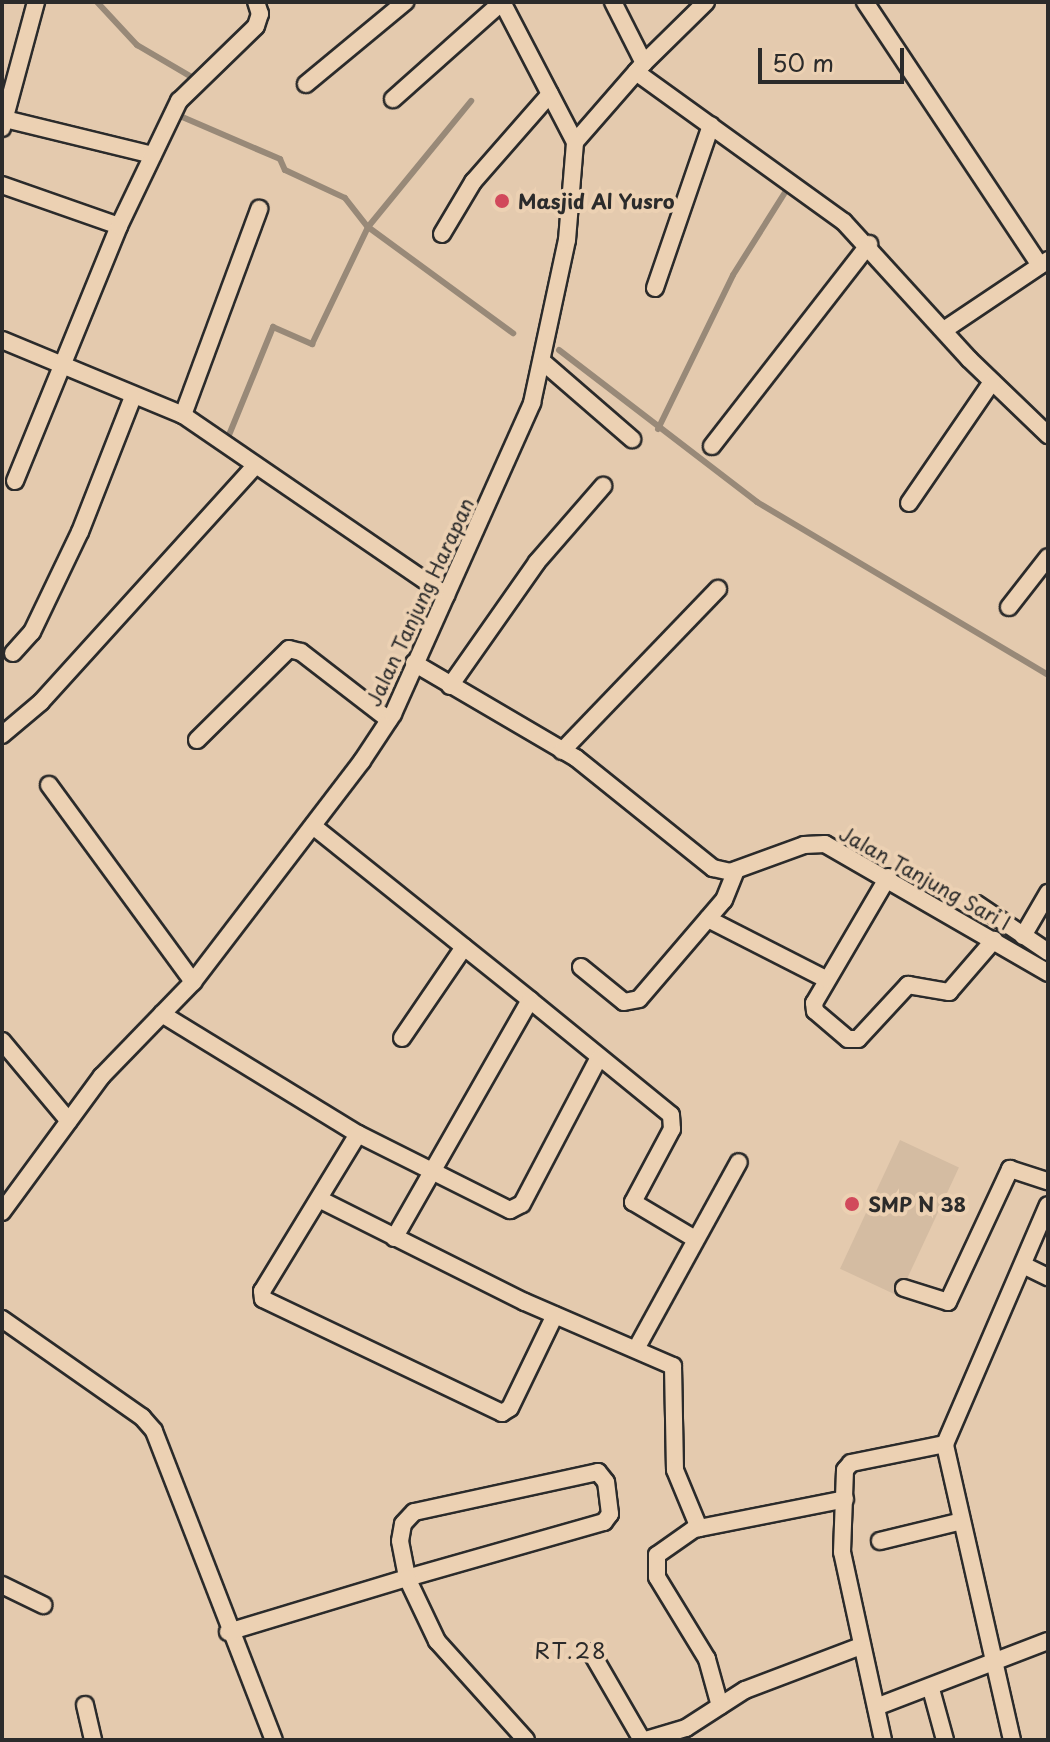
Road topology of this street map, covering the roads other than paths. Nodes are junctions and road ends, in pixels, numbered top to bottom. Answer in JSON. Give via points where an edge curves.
{"nodes":[{"id":1,"x":36,"y":2,"type":"edge"},
{"id":2,"x":256,"y":2,"type":"edge"},
{"id":3,"x":405,"y":2,"type":"edge"},
{"id":4,"x":502,"y":2,"type":"edge"},
{"id":5,"x":613,"y":2,"type":"edge"},
{"id":6,"x":706,"y":2,"type":"edge"},
{"id":7,"x":865,"y":2,"type":"edge"},
{"id":8,"x":640,"y":67,"type":"junction"},
{"id":9,"x":306,"y":84,"type":"dead end"},
{"id":10,"x":550,"y":94,"type":"junction"},
{"id":11,"x":393,"y":99,"type":"dead end"},
{"id":12,"x":4,"y":124,"type":"edge"},
{"id":13,"x":711,"y":125,"type":"junction"},
{"id":14,"x":575,"y":142,"type":"junction"},
{"id":15,"x":153,"y":155,"type":"junction"},
{"id":16,"x":2,"y":185,"type":"edge"},
{"id":17,"x":259,"y":209,"type":"dead end"},
{"id":18,"x":119,"y":226,"type":"junction"},
{"id":19,"x":442,"y":234,"type":"dead end"},
{"id":20,"x":869,"y":244,"type":"junction"},
{"id":21,"x":1044,"y":262,"type":"edge"},
{"id":22,"x":655,"y":288,"type":"dead end"},
{"id":23,"x":944,"y":330,"type":"junction"},
{"id":24,"x":2,"y":340,"type":"edge"},
{"id":25,"x":543,"y":362,"type":"junction"},
{"id":26,"x":61,"y":364,"type":"junction"},
{"id":27,"x":992,"y":382,"type":"junction"},
{"id":28,"x":133,"y":397,"type":"junction"},
{"id":29,"x":183,"y":415,"type":"junction"},
{"id":30,"x":1048,"y":435,"type":"edge"},
{"id":31,"x":632,"y":439,"type":"dead end"},
{"id":32,"x":712,"y":446,"type":"dead end"},
{"id":33,"x":255,"y":466,"type":"junction"},
{"id":34,"x":15,"y":481,"type":"dead end"},
{"id":35,"x":603,"y":486,"type":"dead end"},
{"id":36,"x":909,"y":503,"type":"dead end"},
{"id":37,"x":1048,"y":557,"type":"edge"},
{"id":38,"x":718,"y":589,"type":"dead end"},
{"id":39,"x":446,"y":595,"type":"junction"},
{"id":40,"x":1009,"y":607,"type":"dead end"},
{"id":41,"x":13,"y":653,"type":"dead end"},
{"id":42,"x":414,"y":663,"type":"junction"},
{"id":43,"x":450,"y":686,"type":"junction"},
{"id":44,"x":389,"y":720,"type":"junction"},
{"id":45,"x":2,"y":735,"type":"edge"},
{"id":46,"x":197,"y":740,"type":"dead end"},
{"id":47,"x":562,"y":751,"type":"junction"},
{"id":48,"x":49,"y":785,"type":"dead end"},
{"id":49,"x":313,"y":826,"type":"junction"},
{"id":50,"x":736,"y":870,"type":"junction"},
{"id":51,"x":888,"y":877,"type":"junction"},
{"id":52,"x":1048,"y":893,"type":"edge"},
{"id":53,"x":977,"y":904,"type":"dead end"},
{"id":54,"x":708,"y":919,"type":"junction"},
{"id":55,"x":1023,"y":936,"type":"junction"},
{"id":56,"x":994,"y":940,"type":"junction"},
{"id":57,"x":464,"y":947,"type":"junction"},
{"id":58,"x":1048,"y":952,"type":"edge"},
{"id":59,"x":581,"y":967,"type":"dead end"},
{"id":60,"x":1048,"y":973,"type":"edge"},
{"id":61,"x":826,"y":979,"type":"junction"},
{"id":62,"x":193,"y":982,"type":"junction"},
{"id":63,"x":530,"y":1000,"type":"junction"},
{"id":64,"x":162,"y":1014,"type":"junction"},
{"id":65,"x":402,"y":1038,"type":"dead end"},
{"id":66,"x":2,"y":1041,"type":"edge"},
{"id":67,"x":598,"y":1059,"type":"junction"},
{"id":68,"x":69,"y":1121,"type":"junction"},
{"id":69,"x":358,"y":1134,"type":"junction"},
{"id":70,"x":739,"y":1162,"type":"dead end"},
{"id":71,"x":430,"y":1170,"type":"junction"},
{"id":72,"x":1048,"y":1181,"type":"edge"},
{"id":73,"x":321,"y":1200,"type":"junction"},
{"id":74,"x":1048,"y":1205,"type":"edge"},
{"id":75,"x":2,"y":1212,"type":"edge"},
{"id":76,"x":394,"y":1238,"type":"junction"},
{"id":77,"x":695,"y":1239,"type":"junction"},
{"id":78,"x":1023,"y":1265,"type":"junction"},
{"id":79,"x":1048,"y":1277,"type":"edge"},
{"id":80,"x":904,"y":1288,"type":"dead end"},
{"id":81,"x":555,"y":1315,"type":"junction"},
{"id":82,"x":2,"y":1319,"type":"edge"},
{"id":83,"x":636,"y":1349,"type":"junction"},
{"id":84,"x":945,"y":1444,"type":"junction"},
{"id":85,"x":845,"y":1499,"type":"junction"},
{"id":86,"x":962,"y":1521,"type":"junction"},
{"id":87,"x":699,"y":1528,"type":"junction"},
{"id":88,"x":880,"y":1541,"type":"dead end"},
{"id":89,"x":407,"y":1578,"type":"junction"},
{"id":90,"x":2,"y":1585,"type":"edge"},
{"id":91,"x":43,"y":1605,"type":"dead end"},
{"id":92,"x":228,"y":1632,"type":"junction"},
{"id":93,"x":1048,"y":1641,"type":"edge"},
{"id":94,"x":861,"y":1646,"type":"junction"},
{"id":95,"x":591,"y":1652,"type":"dead end"},
{"id":96,"x":992,"y":1663,"type":"junction"},
{"id":97,"x":931,"y":1689,"type":"junction"},
{"id":98,"x":85,"y":1705,"type":"dead end"},
{"id":99,"x":720,"y":1706,"type":"junction"},
{"id":100,"x":876,"y":1707,"type":"junction"},
{"id":101,"x":672,"y":1736,"type":"edge"},
{"id":102,"x":523,"y":1739,"type":"edge"},
{"id":103,"x":93,"y":1740,"type":"edge"},
{"id":104,"x":274,"y":1740,"type":"edge"},
{"id":105,"x":644,"y":1740,"type":"edge"},
{"id":106,"x":883,"y":1740,"type":"edge"},
{"id":107,"x":945,"y":1740,"type":"edge"},
{"id":108,"x":1012,"y":1740,"type":"edge"}],
"edges":[{"from":1,"to":12,"type":"street"},
{"from":2,"to":15,"type":"street","via":[[256,26],[193,86]]},
{"from":3,"to":9,"type":"street"},
{"from":4,"to":10,"type":"street","name":"Jalan Tanjung Harapan"},
{"from":4,"to":11,"type":"street"},
{"from":5,"to":8,"type":"street"},
{"from":6,"to":8,"type":"street"},
{"from":7,"to":21,"type":"street"},
{"from":8,"to":13,"type":"street"},
{"from":8,"to":14,"type":"street"},
{"from":10,"to":14,"type":"street","name":"Jalan Tanjung Harapan"},
{"from":10,"to":19,"type":"street","via":[[473,182]]},
{"from":12,"to":15,"type":"street"},
{"from":13,"to":20,"type":"street","via":[[785,175]]},
{"from":13,"to":22,"type":"street"},
{"from":14,"to":25,"type":"street","name":"Jalan Tanjung Harapan","via":[[573,199]]},
{"from":15,"to":18,"type":"street"},
{"from":16,"to":18,"type":"street"},
{"from":17,"to":29,"type":"street"},
{"from":18,"to":26,"type":"street"},
{"from":20,"to":23,"type":"street"},
{"from":20,"to":32,"type":"street"},
{"from":21,"to":23,"type":"street"},
{"from":23,"to":27,"type":"street"},
{"from":24,"to":26,"type":"street"},
{"from":25,"to":31,"type":"street"},
{"from":25,"to":39,"type":"street","name":"Jalan Tanjung Harapan","via":[[527,416]]},
{"from":26,"to":28,"type":"street"},
{"from":26,"to":34,"type":"street"},
{"from":27,"to":30,"type":"street"},
{"from":27,"to":36,"type":"street"},
{"from":28,"to":29,"type":"street"},
{"from":28,"to":41,"type":"street","via":[[80,532],[32,632]]},
{"from":29,"to":33,"type":"street"},
{"from":33,"to":39,"type":"street"},
{"from":33,"to":45,"type":"street","via":[[41,702]]},
{"from":35,"to":43,"type":"street","via":[[537,562]]},
{"from":37,"to":40,"type":"street"},
{"from":38,"to":47,"type":"street"},
{"from":39,"to":42,"type":"street","name":"Jalan Tanjung Harapan"},
{"from":42,"to":43,"type":"street"},
{"from":42,"to":44,"type":"street","name":"Jalan Tanjung Harapan"},
{"from":43,"to":47,"type":"street"},
{"from":44,"to":46,"type":"street","via":[[301,652],[289,649]]},
{"from":44,"to":49,"type":"street","name":"Jalan Tanjung Harapan"},
{"from":47,"to":50,"type":"street","via":[[621,792],[703,863]]},
{"from":48,"to":62,"type":"street"},
{"from":49,"to":57,"type":"street"},
{"from":49,"to":62,"type":"street","name":"Jalan Tanjung Harapan"},
{"from":50,"to":51,"type":"street","name":"Jalan Tanjung Sari I","via":[[819,843]]},
{"from":50,"to":54,"type":"street","via":[[724,900]]},
{"from":51,"to":56,"type":"street","name":"Jalan Tanjung Sari I"},
{"from":51,"to":61,"type":"street"},
{"from":52,"to":55,"type":"street"},
{"from":53,"to":55,"type":"street"},
{"from":54,"to":59,"type":"street","via":[[631,1003]]},
{"from":54,"to":61,"type":"street"},
{"from":55,"to":58,"type":"street"},
{"from":56,"to":60,"type":"street","name":"Jalan Tanjung Sari I"},
{"from":56,"to":61,"type":"street","via":[[949,992],[908,985],[853,1040],[815,1011]]},
{"from":57,"to":63,"type":"street"},
{"from":57,"to":65,"type":"street"},
{"from":62,"to":64,"type":"street","name":"Jalan Tanjung Harapan"},
{"from":63,"to":67,"type":"street"},
{"from":63,"to":71,"type":"street"},
{"from":64,"to":68,"type":"street","name":"Jalan Tanjung Harapan"},
{"from":64,"to":69,"type":"street"},
{"from":66,"to":68,"type":"street"},
{"from":67,"to":71,"type":"street","via":[[517,1209]]},
{"from":67,"to":77,"type":"street","via":[[673,1120],[633,1202]]},
{"from":68,"to":75,"type":"street","name":"Jalan Tanjung Harapan"},
{"from":69,"to":71,"type":"street"},
{"from":69,"to":73,"type":"street"},
{"from":70,"to":77,"type":"street"},
{"from":71,"to":76,"type":"street"},
{"from":72,"to":80,"type":"street","via":[[1010,1169],[948,1302]]},
{"from":73,"to":76,"type":"street"},
{"from":73,"to":81,"type":"street","via":[[262,1295],[346,1343],[504,1413]]},
{"from":74,"to":78,"type":"street"},
{"from":76,"to":81,"type":"street"},
{"from":77,"to":83,"type":"street"},
{"from":78,"to":79,"type":"street"},
{"from":78,"to":84,"type":"street"},
{"from":81,"to":83,"type":"street"},
{"from":82,"to":92,"type":"street","via":[[142,1417],[154,1431]]},
{"from":83,"to":87,"type":"street","via":[[675,1371],[675,1470]]},
{"from":84,"to":85,"type":"street","via":[[851,1463],[845,1470]]},
{"from":84,"to":86,"type":"street"},
{"from":85,"to":87,"type":"street"},
{"from":85,"to":94,"type":"street","via":[[842,1552]]},
{"from":86,"to":88,"type":"street"},
{"from":86,"to":96,"type":"street"},
{"from":87,"to":99,"type":"street","via":[[664,1547],[655,1569],[707,1659]]},
{"from":89,"to":89,"type":"street","via":[[604,1522],[610,1514],[604,1477],[591,1471],[414,1512],[403,1524],[400,1541]]},
{"from":89,"to":92,"type":"street"},
{"from":89,"to":102,"type":"street","via":[[450,1660]]},
{"from":90,"to":91,"type":"street"},
{"from":92,"to":104,"type":"street"},
{"from":93,"to":96,"type":"street"},
{"from":94,"to":99,"type":"street","via":[[745,1690]]},
{"from":94,"to":100,"type":"street"},
{"from":95,"to":105,"type":"street"},
{"from":96,"to":97,"type":"street"},
{"from":96,"to":108,"type":"street"},
{"from":97,"to":100,"type":"street"},
{"from":97,"to":107,"type":"street"},
{"from":98,"to":103,"type":"street"},
{"from":99,"to":101,"type":"street"},
{"from":100,"to":106,"type":"street"},
{"from":101,"to":105,"type":"street"}]}
